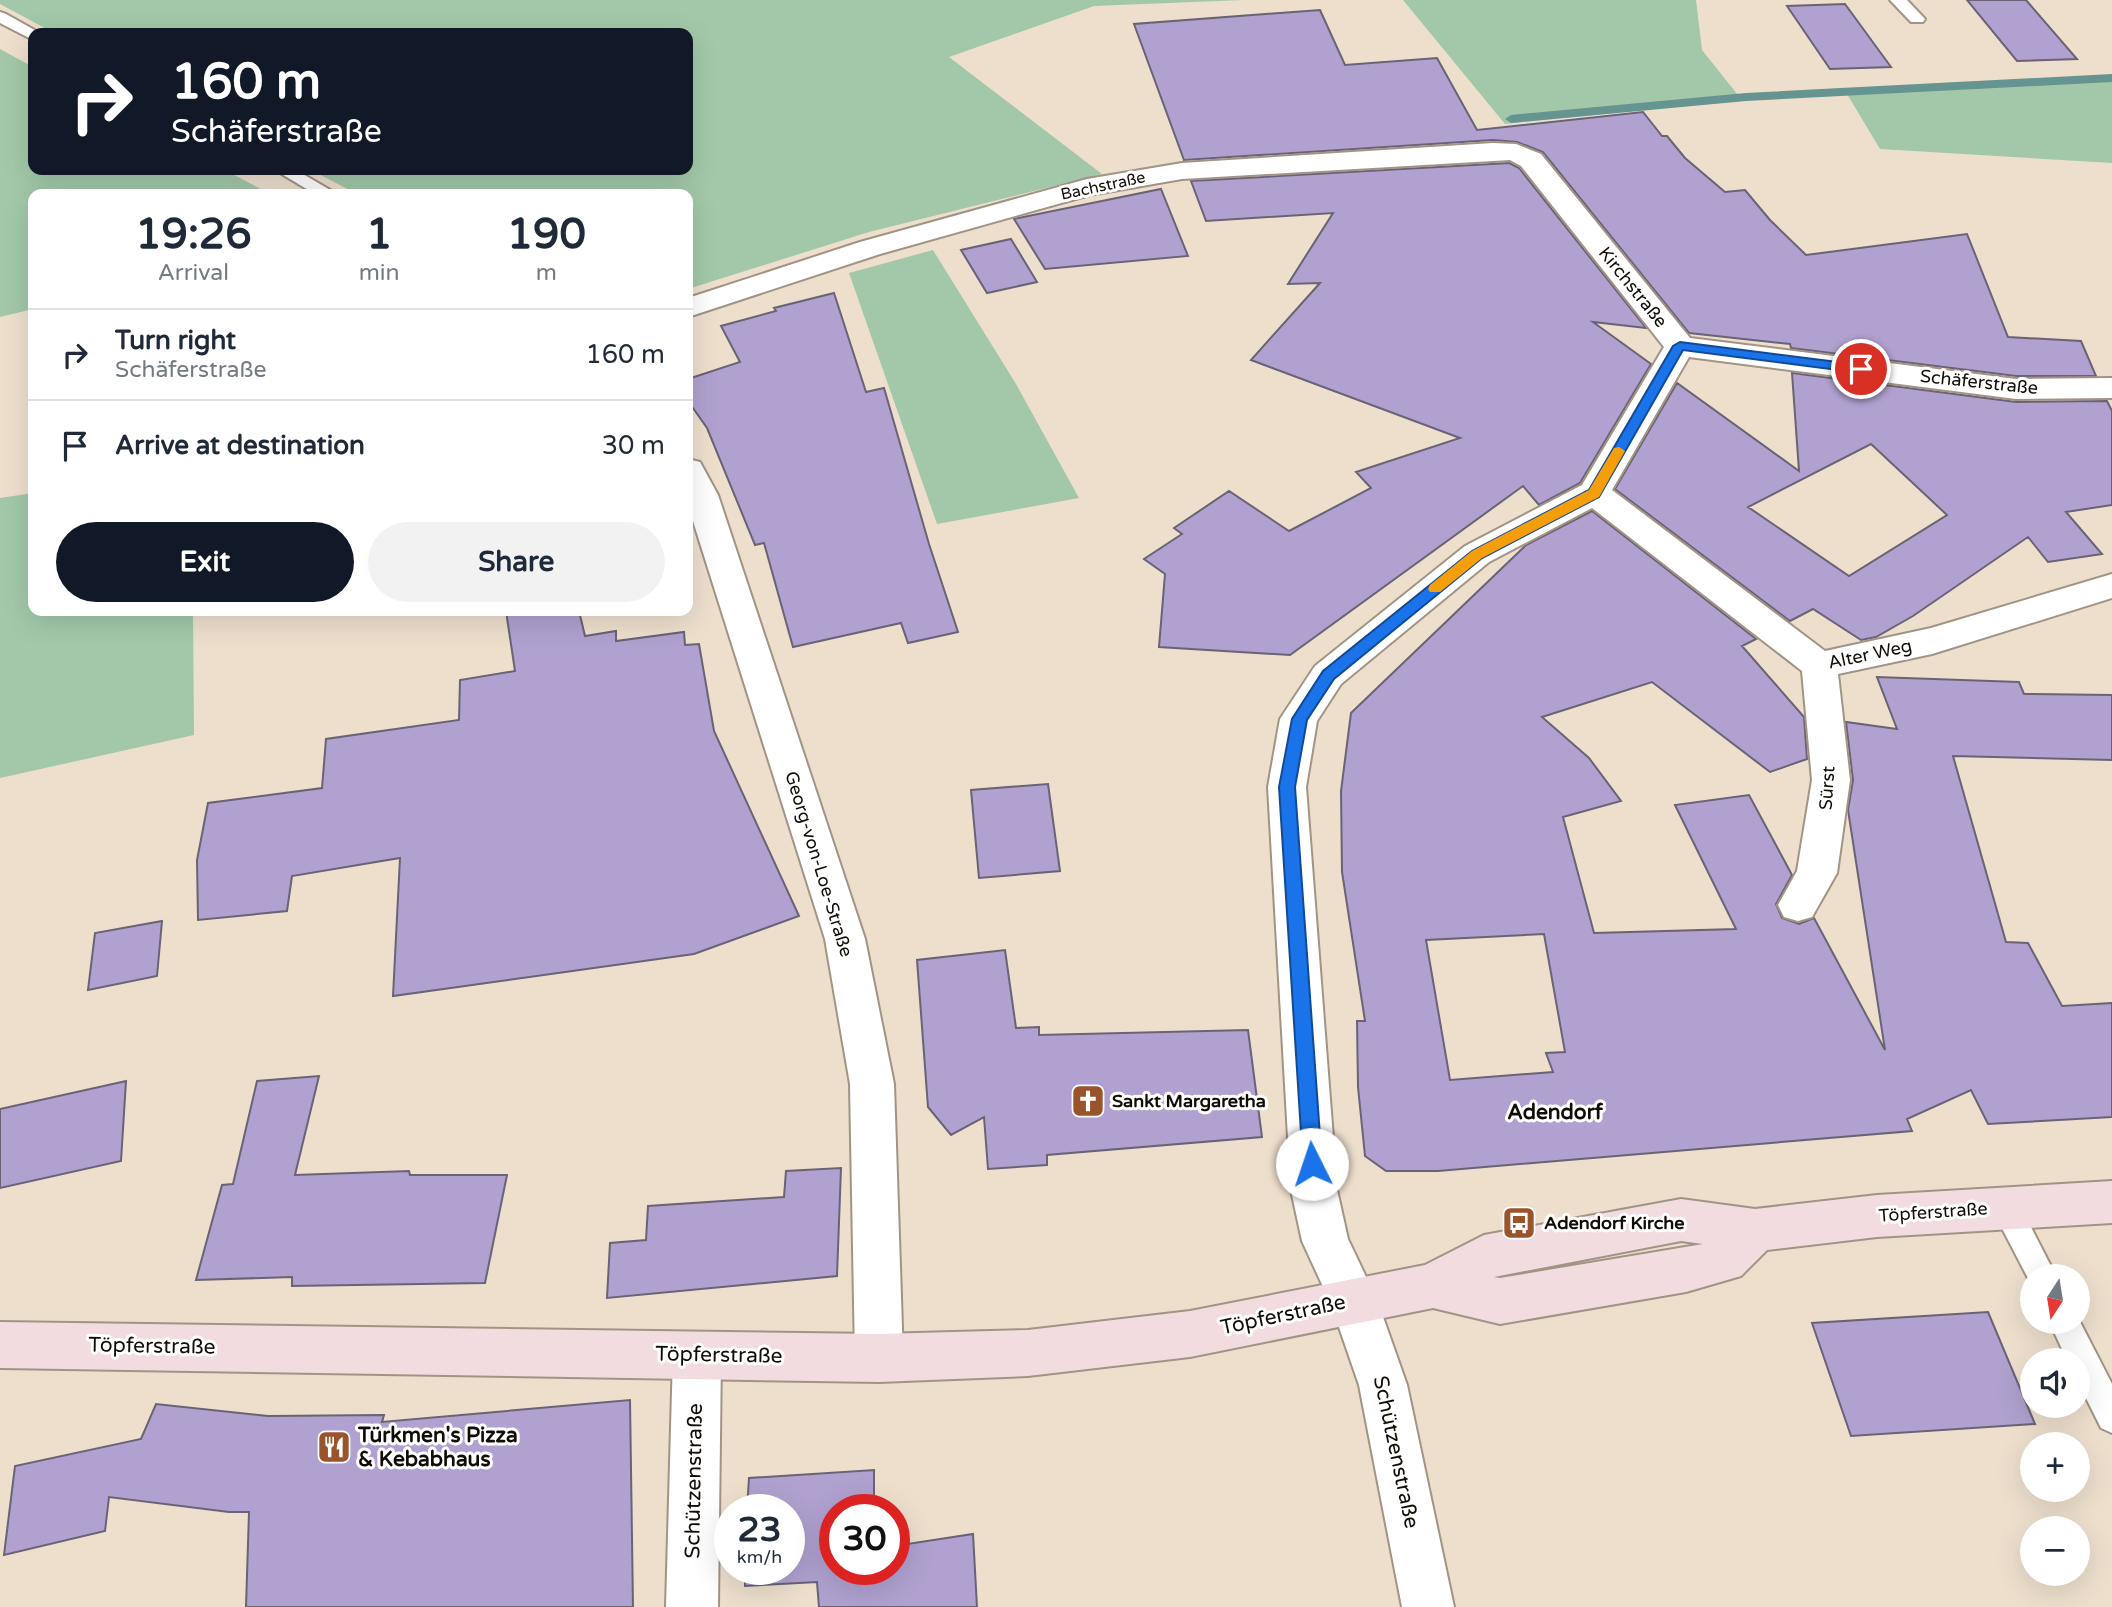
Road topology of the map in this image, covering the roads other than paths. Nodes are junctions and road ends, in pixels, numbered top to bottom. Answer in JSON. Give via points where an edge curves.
{"nodes":[{"id":1,"x":1898,"y":0,"type":"edge"},
{"id":2,"x":0,"y":17,"type":"edge"},
{"id":3,"x":1917,"y":19,"type":"dead end"},
{"id":4,"x":28,"y":32,"type":"edge"},
{"id":5,"x":1531,"y":160,"type":"joint"},
{"id":6,"x":293,"y":175,"type":"edge"},
{"id":7,"x":319,"y":189,"type":"edge"},
{"id":8,"x":693,"y":306,"type":"edge"},
{"id":9,"x":1680,"y":346,"type":"junction"},
{"id":10,"x":2112,"y":388,"type":"edge"},
{"id":11,"x":693,"y":480,"type":"edge"},
{"id":12,"x":1594,"y":494,"type":"junction"},
{"id":13,"x":2112,"y":586,"type":"edge"},
{"id":14,"x":1819,"y":665,"type":"junction"},
{"id":15,"x":1798,"y":905,"type":"dead end"},
{"id":16,"x":2112,"y":1202,"type":"edge"},
{"id":17,"x":2006,"y":1207,"type":"junction"},
{"id":18,"x":2034,"y":1264,"type":"edge"},
{"id":19,"x":1353,"y":1300,"type":"junction"},
{"id":20,"x":2070,"y":1334,"type":"edge"},
{"id":21,"x":0,"y":1345,"type":"edge"},
{"id":22,"x":697,"y":1355,"type":"junction"},
{"id":23,"x":879,"y":1358,"type":"junction"},
{"id":24,"x":2112,"y":1417,"type":"edge"},
{"id":25,"x":692,"y":1607,"type":"edge"},
{"id":26,"x":1429,"y":1607,"type":"edge"}],
"edges":[{"from":1,"to":3,"type":"lane"},
{"from":2,"to":4,"type":"lane"},
{"from":5,"to":8,"type":"street","name":"Bachstraße","via":[[1516,152],[1493,151],[1182,170],[1087,187],[870,248]]},
{"from":5,"to":9,"type":"street","name":"Kirchstraße"},
{"from":6,"to":7,"type":"lane"},
{"from":9,"to":10,"type":"street","name":"Schäferstraße","via":[[2016,389]]},
{"from":9,"to":12,"type":"street"},
{"from":11,"to":23,"type":"street","name":"Georg-von-Loe-Straße","via":[[845,939],[872,1084]]},
{"from":12,"to":14,"type":"street","name":"Alter Weg"},
{"from":12,"to":19,"type":"street","via":[[1477,554],[1328,675],[1299,719],[1287,787],[1314,1190],[1325,1241]]},
{"from":13,"to":14,"type":"street","name":"Alter Weg","via":[[1932,641]]},
{"from":14,"to":15,"type":"street","name":"Sürst","via":[[1831,780],[1817,873]]},
{"from":16,"to":17,"type":"main road","name":"Töpferstraße"},
{"from":17,"to":18,"type":"lane"},
{"from":17,"to":19,"type":"main road","name":"Töpferstraße","via":[[1755,1230],[1725,1261],[1500,1301],[1433,1286]]},
{"from":19,"to":23,"type":"main road","name":"Töpferstraße","via":[[1190,1334],[1028,1353]]},
{"from":19,"to":26,"type":"street","name":"Schützenstraße","via":[[1383,1385]]},
{"from":20,"to":24,"type":"lane"},
{"from":21,"to":22,"type":"main road","name":"Töpferstraße"},
{"from":22,"to":23,"type":"main road","name":"Töpferstraße"},
{"from":22,"to":25,"type":"street","name":"Schützenstraße"}]}
